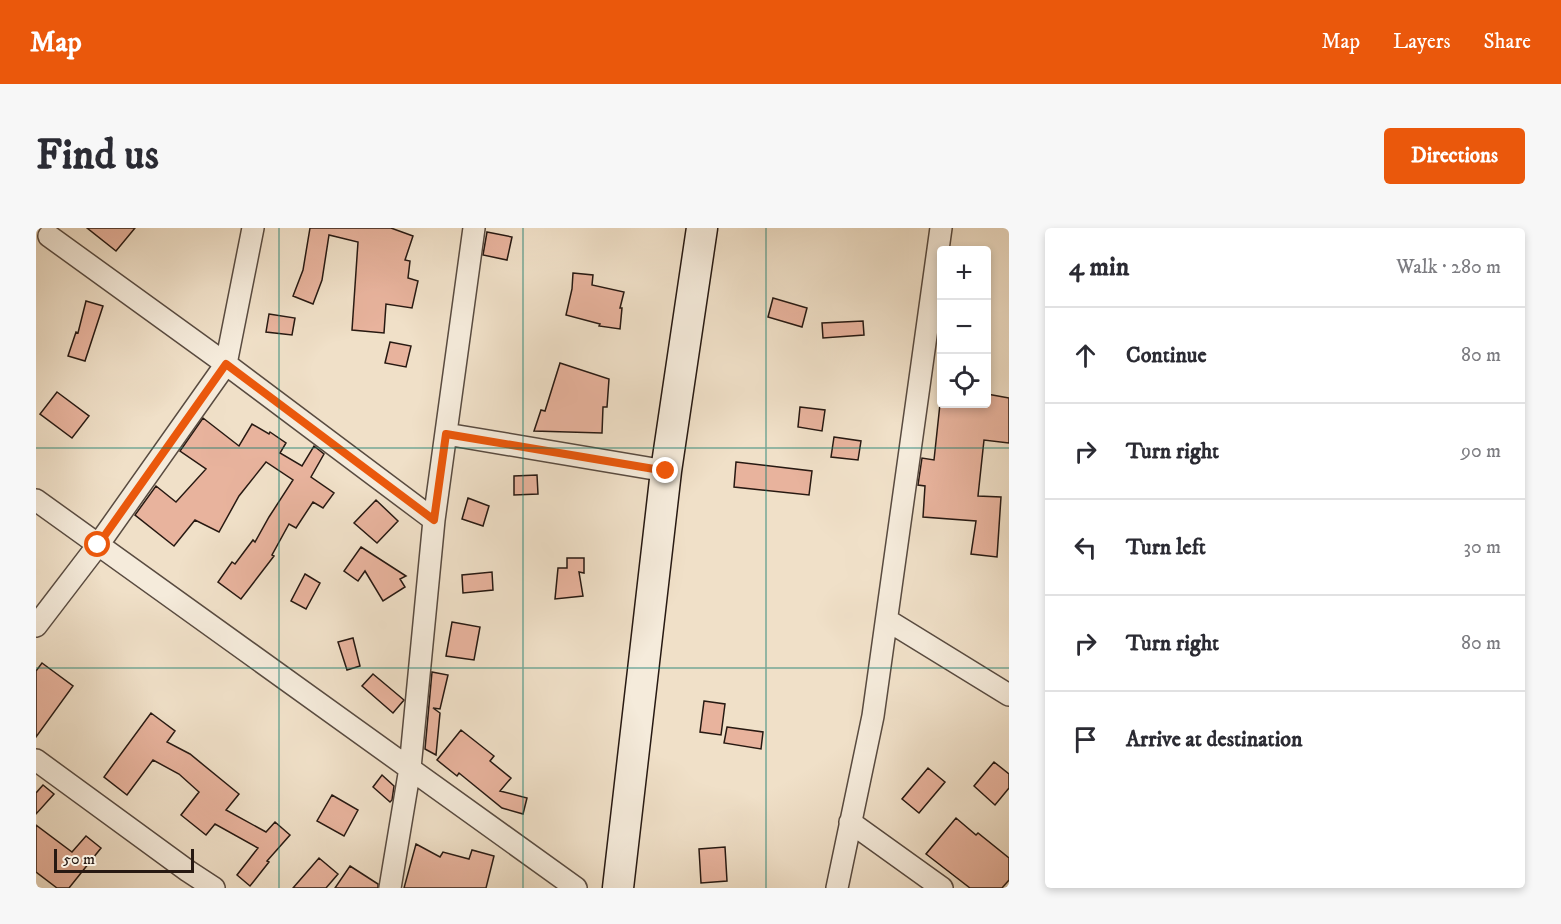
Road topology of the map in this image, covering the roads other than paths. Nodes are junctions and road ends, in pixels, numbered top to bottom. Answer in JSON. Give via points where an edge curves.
{"nodes":[{"id":1,"x":253,"y":228,"type":"edge"},
{"id":2,"x":474,"y":228,"type":"edge"},
{"id":3,"x":702,"y":228,"type":"edge"},
{"id":4,"x":941,"y":228,"type":"edge"},
{"id":5,"x":49,"y":236,"type":"dead end"},
{"id":6,"x":226,"y":364,"type":"junction"},
{"id":7,"x":446,"y":434,"type":"junction"},
{"id":8,"x":666,"y":471,"type":"junction"},
{"id":9,"x":36,"y":500,"type":"edge"},
{"id":10,"x":434,"y":520,"type":"junction"},
{"id":11,"x":98,"y":545,"type":"junction"},
{"id":12,"x":886,"y":620,"type":"junction"},
{"id":13,"x":36,"y":626,"type":"edge"},
{"id":14,"x":1009,"y":695,"type":"edge"},
{"id":15,"x":36,"y":760,"type":"edge"},
{"id":16,"x":410,"y":768,"type":"junction"},
{"id":17,"x":850,"y":822,"type":"junction"},
{"id":18,"x":214,"y":888,"type":"edge"},
{"id":19,"x":390,"y":888,"type":"edge"},
{"id":20,"x":576,"y":888,"type":"edge"},
{"id":21,"x":618,"y":888,"type":"edge"},
{"id":22,"x":837,"y":888,"type":"edge"},
{"id":23,"x":942,"y":888,"type":"edge"}],
"edges":[{"from":1,"to":6,"type":"street"},
{"from":2,"to":7,"type":"street"},
{"from":3,"to":8,"type":"street"},
{"from":4,"to":12,"type":"street"},
{"from":5,"to":6,"type":"street"},
{"from":6,"to":10,"type":"street"},
{"from":6,"to":11,"type":"street"},
{"from":7,"to":8,"type":"street"},
{"from":7,"to":10,"type":"street"},
{"from":8,"to":21,"type":"street"},
{"from":9,"to":11,"type":"street"},
{"from":10,"to":16,"type":"street"},
{"from":11,"to":13,"type":"street"},
{"from":11,"to":16,"type":"street"},
{"from":12,"to":14,"type":"street"},
{"from":12,"to":17,"type":"street","via":[[873,716]]},
{"from":15,"to":18,"type":"street"},
{"from":16,"to":19,"type":"street"},
{"from":16,"to":20,"type":"street"},
{"from":17,"to":22,"type":"street"},
{"from":17,"to":23,"type":"street"}]}
